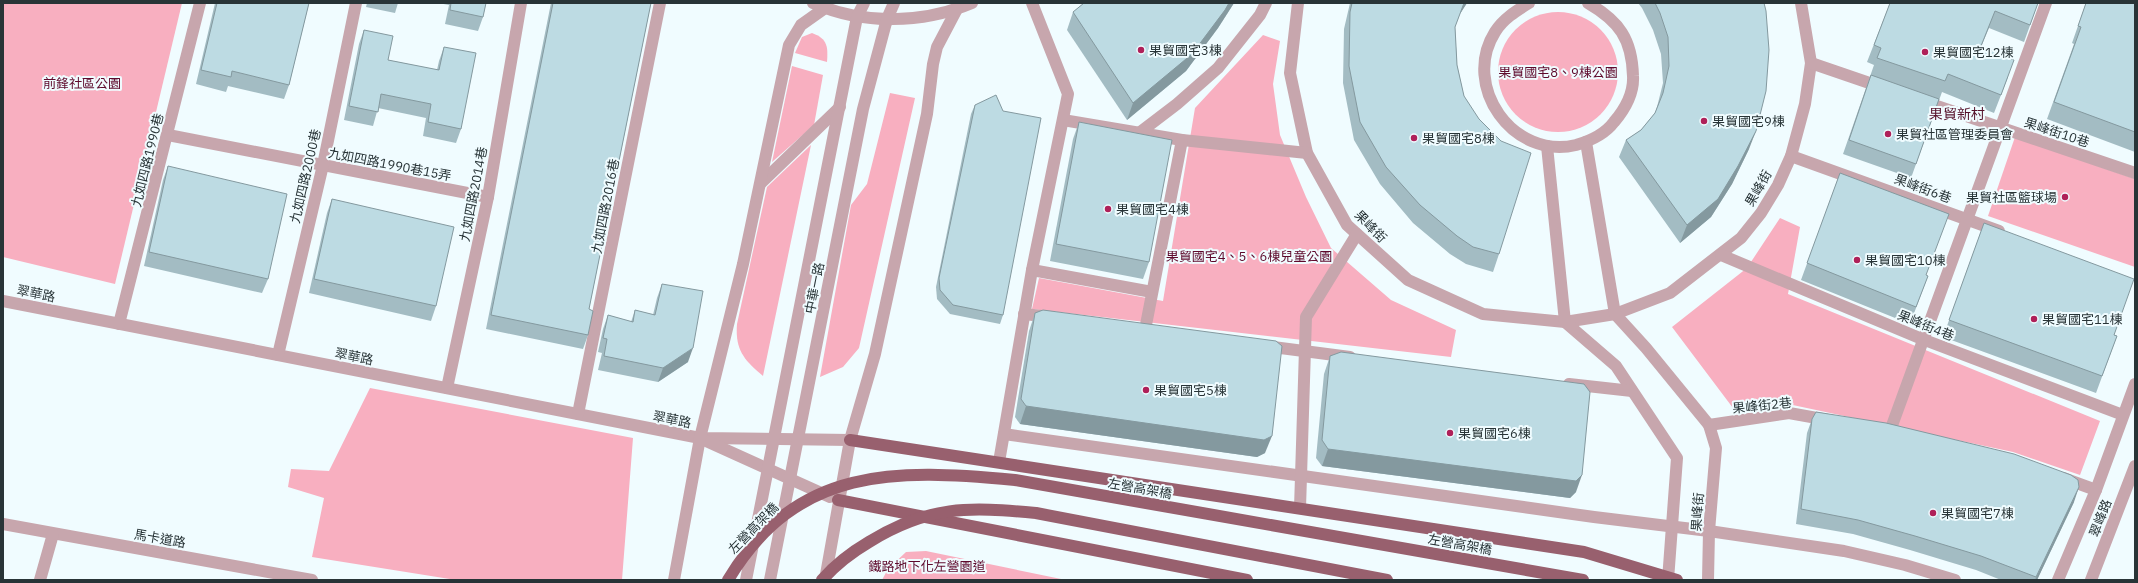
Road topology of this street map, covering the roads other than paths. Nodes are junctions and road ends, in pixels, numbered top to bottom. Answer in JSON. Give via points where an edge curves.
{"nodes":[{"id":1,"x":200,"y":3,"type":"edge"},
{"id":2,"x":356,"y":3,"type":"edge"},
{"id":3,"x":521,"y":3,"type":"edge"},
{"id":4,"x":660,"y":3,"type":"edge"},
{"id":5,"x":813,"y":3,"type":"edge"},
{"id":6,"x":864,"y":3,"type":"edge"},
{"id":7,"x":894,"y":3,"type":"edge"},
{"id":8,"x":972,"y":3,"type":"edge"},
{"id":9,"x":1032,"y":3,"type":"edge"},
{"id":10,"x":1266,"y":3,"type":"edge"},
{"id":11,"x":1298,"y":3,"type":"edge"},
{"id":12,"x":1530,"y":3,"type":"edge"},
{"id":13,"x":1588,"y":3,"type":"edge"},
{"id":14,"x":1804,"y":3,"type":"edge"},
{"id":15,"x":2046,"y":3,"type":"edge"},
{"id":16,"x":825,"y":8,"type":"junction"},
{"id":17,"x":957,"y":9,"type":"junction"},
{"id":18,"x":857,"y":17,"type":"junction"},
{"id":19,"x":887,"y":19,"type":"junction"},
{"id":20,"x":1811,"y":63,"type":"junction"},
{"id":21,"x":1899,"y":93,"type":"edge"},
{"id":22,"x":1913,"y":98,"type":"edge"},
{"id":23,"x":840,"y":107,"type":"junction"},
{"id":24,"x":1063,"y":120,"type":"junction"},
{"id":25,"x":2001,"y":128,"type":"junction"},
{"id":26,"x":1139,"y":133,"type":"junction"},
{"id":27,"x":168,"y":135,"type":"junction"},
{"id":28,"x":1182,"y":140,"type":"junction"},
{"id":29,"x":1586,"y":142,"type":"junction"},
{"id":30,"x":1548,"y":146,"type":"junction"},
{"id":31,"x":1307,"y":154,"type":"junction"},
{"id":32,"x":1791,"y":156,"type":"junction"},
{"id":33,"x":323,"y":165,"type":"junction"},
{"id":34,"x":2135,"y":173,"type":"edge"},
{"id":35,"x":761,"y":183,"type":"junction"},
{"id":36,"x":488,"y":197,"type":"junction"},
{"id":37,"x":1968,"y":219,"type":"junction"},
{"id":38,"x":1357,"y":234,"type":"junction"},
{"id":39,"x":2012,"y":235,"type":"edge"},
{"id":40,"x":1721,"y":255,"type":"junction"},
{"id":41,"x":1032,"y":270,"type":"junction"},
{"id":42,"x":1152,"y":292,"type":"junction"},
{"id":43,"x":3,"y":301,"type":"edge"},
{"id":44,"x":1024,"y":314,"type":"junction"},
{"id":45,"x":1615,"y":314,"type":"junction"},
{"id":46,"x":1062,"y":319,"type":"edge"},
{"id":47,"x":1565,"y":322,"type":"junction"},
{"id":48,"x":119,"y":324,"type":"junction"},
{"id":49,"x":1130,"y":328,"type":"edge"},
{"id":50,"x":1146,"y":330,"type":"junction"},
{"id":51,"x":1161,"y":332,"type":"edge"},
{"id":52,"x":1922,"y":339,"type":"junction"},
{"id":53,"x":1252,"y":344,"type":"edge"},
{"id":54,"x":1306,"y":352,"type":"junction"},
{"id":55,"x":278,"y":355,"type":"junction"},
{"id":56,"x":1360,"y":358,"type":"edge"},
{"id":57,"x":1554,"y":382,"type":"edge"},
{"id":58,"x":2135,"y":384,"type":"edge"},
{"id":59,"x":447,"y":388,"type":"junction"},
{"id":60,"x":1632,"y":391,"type":"junction"},
{"id":61,"x":578,"y":414,"type":"junction"},
{"id":62,"x":2123,"y":415,"type":"junction"},
{"id":63,"x":1844,"y":422,"type":"edge"},
{"id":64,"x":1709,"y":425,"type":"junction"},
{"id":65,"x":1875,"y":428,"type":"edge"},
{"id":66,"x":1890,"y":431,"type":"junction"},
{"id":67,"x":1004,"y":434,"type":"junction"},
{"id":68,"x":1905,"y":434,"type":"edge"},
{"id":69,"x":700,"y":438,"type":"junction"},
{"id":70,"x":775,"y":438,"type":"junction"},
{"id":71,"x":798,"y":439,"type":"junction"},
{"id":72,"x":850,"y":440,"type":"junction"},
{"id":73,"x":1000,"y":462,"type":"junction"},
{"id":74,"x":2135,"y":466,"type":"edge"},
{"id":75,"x":768,"y":469,"type":"junction"},
{"id":76,"x":2054,"y":475,"type":"edge"},
{"id":77,"x":1301,"y":476,"type":"junction"},
{"id":78,"x":790,"y":478,"type":"junction"},
{"id":79,"x":2096,"y":490,"type":"junction"},
{"id":80,"x":838,"y":500,"type":"junction"},
{"id":81,"x":1300,"y":508,"type":"junction"},
{"id":82,"x":3,"y":524,"type":"edge"},
{"id":83,"x":1672,"y":525,"type":"junction"},
{"id":84,"x":1709,"y":531,"type":"junction"},
{"id":85,"x":53,"y":534,"type":"junction"},
{"id":86,"x":1671,"y":579,"type":"edge"},
{"id":87,"x":40,"y":580,"type":"edge"},
{"id":88,"x":312,"y":580,"type":"edge"},
{"id":89,"x":674,"y":580,"type":"edge"},
{"id":90,"x":728,"y":580,"type":"edge"},
{"id":91,"x":746,"y":580,"type":"edge"},
{"id":92,"x":770,"y":580,"type":"edge"},
{"id":93,"x":823,"y":580,"type":"edge"},
{"id":94,"x":1247,"y":580,"type":"edge"},
{"id":95,"x":1387,"y":580,"type":"edge"},
{"id":96,"x":1583,"y":580,"type":"edge"},
{"id":97,"x":1708,"y":580,"type":"edge"},
{"id":98,"x":1954,"y":580,"type":"edge"},
{"id":99,"x":2058,"y":580,"type":"edge"},
{"id":100,"x":2091,"y":580,"type":"edge"}],
"edges":[{"from":1,"to":27,"type":"street","name":"九如四路1990巷"},
{"from":2,"to":33,"type":"street","name":"九如四路2000巷"},
{"from":3,"to":36,"type":"street","name":"九如四路2014巷"},
{"from":4,"to":61,"type":"street","name":"九如四路2016巷"},
{"from":5,"to":16,"type":"street"},
{"from":6,"to":18,"type":"street","name":"中華一路"},
{"from":7,"to":19,"type":"street","name":"中華一路"},
{"from":8,"to":17,"type":"street"},
{"from":9,"to":24,"type":"street","via":[[1068,94]]},
{"from":10,"to":26,"type":"street","via":[[1260,15],[1218,68]]},
{"from":11,"to":31,"type":"street","name":"果峰街","via":[[1290,73]]},
{"from":12,"to":30,"type":"street","via":[[1511,14],[1495,32],[1486,55],[1484,79],[1491,103],[1505,124],[1524,138]]},
{"from":13,"to":29,"type":"street","via":[[1607,14],[1624,34],[1633,58],[1633,84],[1625,109],[1613,124]]},
{"from":14,"to":20,"type":"street","name":"果峰街"},
{"from":15,"to":25,"type":"street"},
{"from":16,"to":18,"type":"street"},
{"from":16,"to":35,"type":"street","via":[[801,25],[789,45]]},
{"from":17,"to":19,"type":"street","via":[[934,16]]},
{"from":17,"to":72,"type":"street","via":[[937,47],[928,114],[880,330]]},
{"from":18,"to":19,"type":"street"},
{"from":18,"to":23,"type":"street","name":"中華一路"},
{"from":19,"to":71,"type":"street","name":"中華一路","via":[[863,109]]},
{"from":20,"to":21,"type":"street"},
{"from":20,"to":32,"type":"street","name":"果峰街","via":[[1806,104]]},
{"from":22,"to":25,"type":"street","name":"果峰街10巷"},
{"from":23,"to":35,"type":"street"},
{"from":23,"to":70,"type":"street","name":"中華一路"},
{"from":24,"to":26,"type":"street"},
{"from":24,"to":41,"type":"street"},
{"from":25,"to":34,"type":"street","name":"果峰街10巷"},
{"from":25,"to":37,"type":"street"},
{"from":26,"to":28,"type":"street"},
{"from":27,"to":33,"type":"street","name":"九如四路1990巷15弄"},
{"from":27,"to":48,"type":"street","name":"九如四路1990巷"},
{"from":28,"to":31,"type":"street"},
{"from":28,"to":42,"type":"street"},
{"from":29,"to":30,"type":"street","via":[[1567,147]]},
{"from":29,"to":45,"type":"street"},
{"from":30,"to":47,"type":"street"},
{"from":31,"to":38,"type":"street","name":"果峰街","via":[[1347,225]]},
{"from":32,"to":37,"type":"street","name":"果峰街6巷"},
{"from":32,"to":40,"type":"street","name":"果峰街","via":[[1778,185],[1761,212],[1741,238]]},
{"from":33,"to":36,"type":"street","name":"九如四路1990巷15弄"},
{"from":33,"to":55,"type":"street","name":"九如四路2000巷"},
{"from":35,"to":69,"type":"street"},
{"from":36,"to":59,"type":"street","name":"九如四路2014巷"},
{"from":37,"to":39,"type":"street","name":"果峰街6巷"},
{"from":37,"to":52,"type":"street"},
{"from":38,"to":47,"type":"street","name":"果峰街","via":[[1408,280],[1483,314]]},
{"from":38,"to":54,"type":"street","via":[[1306,317]]},
{"from":40,"to":45,"type":"street","name":"果峰街","via":[[1670,293]]},
{"from":40,"to":52,"type":"street","name":"果峰街4巷"},
{"from":41,"to":42,"type":"street"},
{"from":41,"to":44,"type":"street"},
{"from":42,"to":50,"type":"street"},
{"from":43,"to":48,"type":"street","name":"翠華路"},
{"from":44,"to":46,"type":"street"},
{"from":44,"to":67,"type":"street"},
{"from":45,"to":47,"type":"street","name":"果峰街"},
{"from":45,"to":64,"type":"street","name":"果峰街"},
{"from":47,"to":60,"type":"street","name":"果峰街","via":[[1616,366]]},
{"from":48,"to":55,"type":"street","name":"翠華路"},
{"from":49,"to":50,"type":"street"},
{"from":50,"to":51,"type":"street"},
{"from":52,"to":62,"type":"street","name":"果峰街4巷"},
{"from":52,"to":66,"type":"street"},
{"from":53,"to":54,"type":"street"},
{"from":54,"to":56,"type":"street"},
{"from":54,"to":77,"type":"street"},
{"from":55,"to":59,"type":"street","name":"翠華路"},
{"from":57,"to":60,"type":"street"},
{"from":58,"to":62,"type":"street"},
{"from":59,"to":61,"type":"street","name":"翠華路"},
{"from":60,"to":83,"type":"street","name":"果峰街","via":[[1677,458]]},
{"from":61,"to":69,"type":"street","name":"翠華路"},
{"from":62,"to":79,"type":"street"},
{"from":63,"to":64,"type":"street","name":"果峰街2巷","via":[[1790,413]]},
{"from":64,"to":84,"type":"street","name":"果峰街","via":[[1716,448]]},
{"from":65,"to":66,"type":"street"},
{"from":66,"to":68,"type":"street"},
{"from":67,"to":73,"type":"street"},
{"from":67,"to":77,"type":"street"},
{"from":69,"to":70,"type":"street","name":"翠華路"},
{"from":69,"to":75,"type":"street","name":"翠華路"},
{"from":69,"to":89,"type":"street"},
{"from":70,"to":71,"type":"street","name":"翠華路"},
{"from":70,"to":75,"type":"street","name":"中華一路"},
{"from":71,"to":72,"type":"street","name":"翠華路"},
{"from":71,"to":78,"type":"street","name":"中華一路"},
{"from":72,"to":73,"type":"main road"},
{"from":72,"to":80,"type":"street"},
{"from":73,"to":81,"type":"main road"},
{"from":74,"to":100,"type":"street","name":"翠峰路"},
{"from":75,"to":78,"type":"street","name":"翠華路"},
{"from":75,"to":91,"type":"street","name":"中華一路"},
{"from":76,"to":79,"type":"street"},
{"from":77,"to":81,"type":"street"},
{"from":77,"to":83,"type":"street","via":[[1594,517]]},
{"from":78,"to":80,"type":"street","name":"翠華路"},
{"from":78,"to":92,"type":"street","name":"中華一路"},
{"from":79,"to":99,"type":"street"},
{"from":80,"to":93,"type":"street"},
{"from":80,"to":94,"type":"main road"},
{"from":81,"to":86,"type":"main road","via":[[1584,552]]},
{"from":82,"to":85,"type":"street","name":"馬卡道路"},
{"from":83,"to":84,"type":"street"},
{"from":83,"to":86,"type":"street","name":"果峰街"},
{"from":84,"to":97,"type":"street","name":"果峰街"},
{"from":84,"to":98,"type":"street","via":[[1844,551],[1905,565]]},
{"from":85,"to":87,"type":"street"},
{"from":85,"to":88,"type":"street","name":"馬卡道路"},
{"from":90,"to":96,"type":"main road","name":"左營高架橋","bridge":true,"via":[[739,562],[773,524],[796,505],[822,491],[857,481],[892,476],[952,474],[1023,482]]},
{"from":93,"to":95,"type":"main road","bridge":true,"via":[[856,550],[906,521],[930,513],[997,509],[1036,513]]}]}
